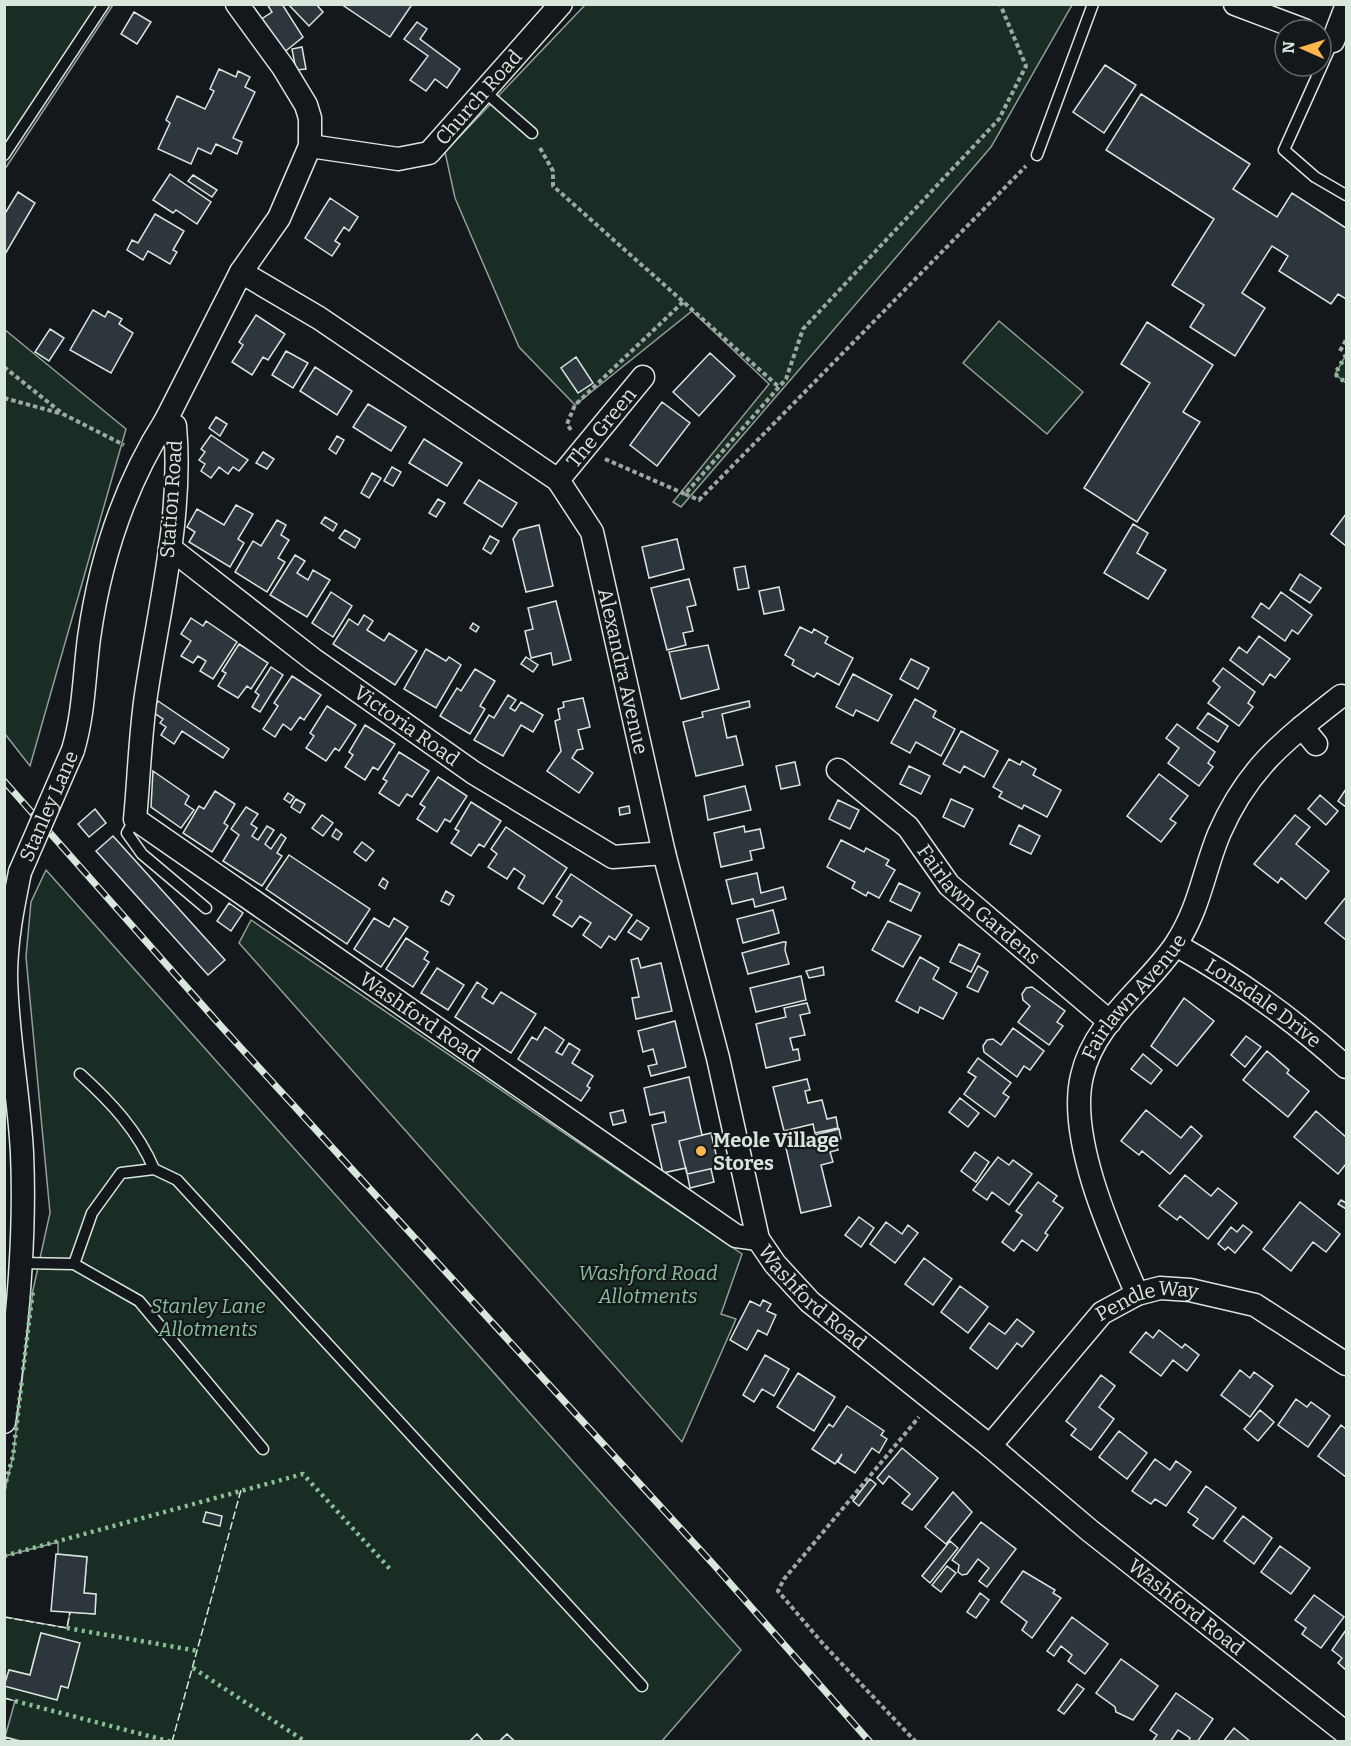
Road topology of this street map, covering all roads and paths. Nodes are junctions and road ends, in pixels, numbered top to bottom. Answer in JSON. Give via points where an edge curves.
{"nodes":[{"id":1,"x":104,"y":4,"type":"edge"},
{"id":2,"x":237,"y":4,"type":"edge"},
{"id":3,"x":561,"y":4,"type":"edge"},
{"id":4,"x":1000,"y":4,"type":"edge"},
{"id":5,"x":1094,"y":4,"type":"edge"},
{"id":6,"x":1235,"y":4,"type":"edge"},
{"id":7,"x":1347,"y":7,"type":"edge"},
{"id":8,"x":1273,"y":18,"type":"edge"},
{"id":9,"x":1334,"y":41,"type":"edge"},
{"id":10,"x":485,"y":92,"type":"junction"},
{"id":11,"x":532,"y":133,"type":"joint"},
{"id":12,"x":310,"y":146,"type":"junction"},
{"id":13,"x":4,"y":155,"type":"edge"},
{"id":14,"x":1037,"y":155,"type":"joint"},
{"id":15,"x":1347,"y":195,"type":"edge"},
{"id":16,"x":241,"y":272,"type":"junction"},
{"id":17,"x":1347,"y":340,"type":"edge"},
{"id":18,"x":1340,"y":351,"type":"dead end"},
{"id":19,"x":4,"y":367,"type":"edge"},
{"id":20,"x":643,"y":377,"type":"dead end"},
{"id":21,"x":779,"y":387,"type":"junction"},
{"id":22,"x":4,"y":398,"type":"edge"},
{"id":23,"x":63,"y":414,"type":"junction"},
{"id":24,"x":166,"y":420,"type":"junction"},
{"id":25,"x":583,"y":450,"type":"junction"},
{"id":26,"x":141,"y":459,"type":"junction"},
{"id":27,"x":558,"y":480,"type":"junction"},
{"id":28,"x":685,"y":494,"type":"junction"},
{"id":29,"x":170,"y":548,"type":"junction"},
{"id":30,"x":1344,"y":696,"type":"edge"},
{"id":31,"x":852,"y":772,"type":"dead end"},
{"id":32,"x":135,"y":819,"type":"junction"},
{"id":33,"x":664,"y":853,"type":"junction"},
{"id":34,"x":206,"y":908,"type":"dead end"},
{"id":35,"x":1176,"y":945,"type":"junction"},
{"id":36,"x":1110,"y":1022,"type":"junction"},
{"id":37,"x":1347,"y":1067,"type":"edge"},
{"id":38,"x":80,"y":1074,"type":"dead end"},
{"id":39,"x":154,"y":1169,"type":"junction"},
{"id":40,"x":758,"y":1239,"type":"junction"},
{"id":41,"x":21,"y":1263,"type":"junction"},
{"id":42,"x":74,"y":1264,"type":"junction"},
{"id":43,"x":1137,"y":1294,"type":"junction"},
{"id":44,"x":1347,"y":1364,"type":"edge"},
{"id":45,"x":932,"y":1401,"type":"junction"},
{"id":46,"x":4,"y":1422,"type":"edge"},
{"id":47,"x":990,"y":1446,"type":"junction"},
{"id":48,"x":263,"y":1449,"type":"dead end"},
{"id":49,"x":642,"y":1686,"type":"dead end"},
{"id":50,"x":1347,"y":1733,"type":"edge"},
{"id":51,"x":916,"y":1742,"type":"edge"}],
"edges":[{"from":1,"to":13,"type":"lane"},
{"from":2,"to":12,"type":"street","via":[[306,105]]},
{"from":3,"to":10,"type":"street","name":"Church Road"},
{"from":4,"to":21,"type":"path","via":[[1026,66],[999,119],[803,329],[786,379]]},
{"from":5,"to":14,"type":"lane"},
{"from":6,"to":8,"type":"street"},
{"from":7,"to":9,"type":"street"},
{"from":9,"to":15,"type":"lane","via":[[1284,150],[1315,177]]},
{"from":10,"to":11,"type":"lane"},
{"from":10,"to":12,"type":"street","name":"Church Road","via":[[429,153],[398,159]]},
{"from":11,"to":21,"type":"path","via":[[553,171],[553,186]]},
{"from":12,"to":16,"type":"street","name":"Station Road","via":[[279,218]]},
{"from":14,"to":28,"type":"path","via":[[699,500]]},
{"from":16,"to":24,"type":"street","name":"Station Road"},
{"from":16,"to":27,"type":"street","name":"Alexandra Avenue","via":[[319,318]]},
{"from":17,"to":18,"type":"path"},
{"from":19,"to":23,"type":"path"},
{"from":20,"to":25,"type":"street","name":"The Green"},
{"from":21,"to":28,"type":"path"},
{"from":22,"to":23,"type":"path"},
{"from":23,"to":26,"type":"path","via":[[123,443]]},
{"from":24,"to":26,"type":"street","name":"Stanley Lane"},
{"from":24,"to":29,"type":"street","name":"Station Road","via":[[175,426],[178,460]]},
{"from":25,"to":27,"type":"street","name":"The Green"},
{"from":25,"to":28,"type":"path"},
{"from":26,"to":41,"type":"street","name":"Stanley Lane","bridge":true,"via":[[111,536],[90,636],[80,725],[73,750],[20,872],[11,915],[6,973],[22,1153]]},
{"from":27,"to":33,"type":"street","name":"Alexandra Avenue","via":[[592,532]]},
{"from":29,"to":32,"type":"street","name":"Station Road","via":[[145,698]]},
{"from":29,"to":33,"type":"street","name":"Victoria Road","via":[[314,660],[474,773],[613,857]]},
{"from":30,"to":35,"type":"street","name":"Fairlawn Avenue","via":[[1309,735],[1270,753],[1242,788],[1219,835],[1197,907]]},
{"from":31,"to":36,"type":"street","name":"Fairlawn Gardens","via":[[908,827],[949,885]]},
{"from":32,"to":34,"type":"lane","via":[[127,833],[142,854]]},
{"from":32,"to":40,"type":"street","name":"Washford Road","via":[[736,1236]]},
{"from":33,"to":40,"type":"street","name":"Alexandra Avenue","via":[[718,1058]]},
{"from":35,"to":36,"type":"street","name":"Fairlawn Avenue"},
{"from":35,"to":37,"type":"street","name":"Lonsdale Drive","via":[[1241,984],[1308,1032]]},
{"from":36,"to":43,"type":"street","name":"Fairlawn Avenue","via":[[1082,1076],[1082,1140],[1106,1218]]},
{"from":38,"to":39,"type":"lane","via":[[109,1100],[143,1144]]},
{"from":39,"to":42,"type":"lane","via":[[121,1173],[92,1213]]},
{"from":39,"to":49,"type":"lane","via":[[177,1180]]},
{"from":40,"to":45,"type":"street","name":"Washford Road","via":[[810,1302]]},
{"from":41,"to":42,"type":"lane"},
{"from":41,"to":46,"type":"street","name":"Stanley Lane"},
{"from":42,"to":48,"type":"lane","via":[[139,1301]]},
{"from":43,"to":44,"type":"street","name":"Pendle Way","via":[[1160,1288],[1190,1290],[1255,1305]]},
{"from":43,"to":47,"type":"street","name":"Pendle Way","via":[[1102,1313]]},
{"from":45,"to":47,"type":"street","name":"Washford Road"},
{"from":45,"to":51,"type":"path","via":[[778,1591]]},
{"from":47,"to":50,"type":"street","name":"Washford Road","via":[[1089,1530]]}]}
